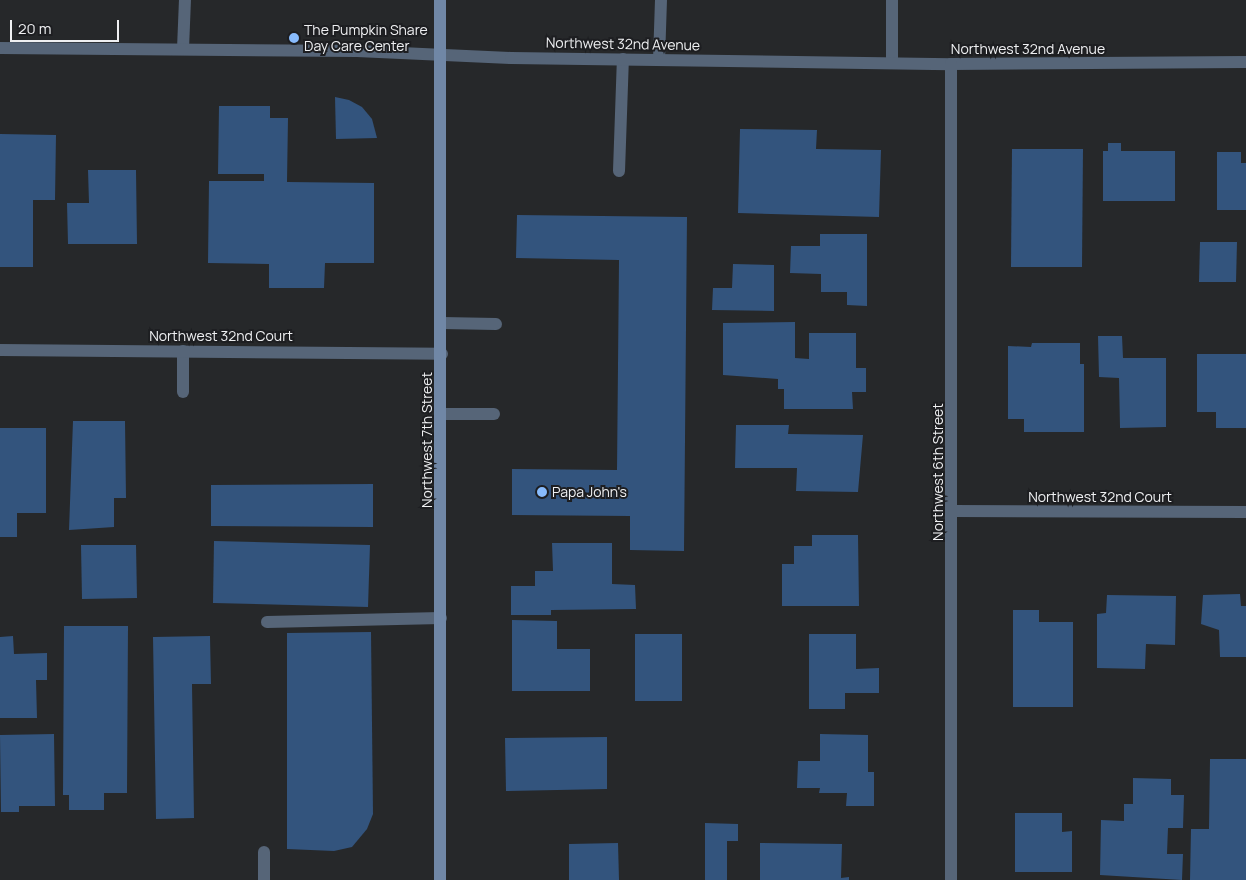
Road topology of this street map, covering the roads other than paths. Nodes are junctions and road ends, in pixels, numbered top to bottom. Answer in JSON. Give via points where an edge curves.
{"nodes":[{"id":1,"x":185,"y":0,"type":"edge"},
{"id":2,"x":440,"y":0,"type":"edge"},
{"id":3,"x":661,"y":0,"type":"edge"},
{"id":4,"x":892,"y":0,"type":"edge"},
{"id":5,"x":0,"y":48,"type":"edge"},
{"id":6,"x":183,"y":48,"type":"junction"},
{"id":7,"x":440,"y":55,"type":"junction"},
{"id":8,"x":623,"y":59,"type":"junction"},
{"id":9,"x":659,"y":60,"type":"junction"},
{"id":10,"x":1246,"y":62,"type":"edge"},
{"id":11,"x":892,"y":63,"type":"junction"},
{"id":12,"x":951,"y":64,"type":"junction"},
{"id":13,"x":619,"y":171,"type":"dead end"},
{"id":14,"x":442,"y":323,"type":"junction"},
{"id":15,"x":496,"y":324,"type":"dead end"},
{"id":16,"x":0,"y":350,"type":"edge"},
{"id":17,"x":183,"y":351,"type":"junction"},
{"id":18,"x":442,"y":354,"type":"junction"},
{"id":19,"x":183,"y":392,"type":"dead end"},
{"id":20,"x":442,"y":414,"type":"junction"},
{"id":21,"x":494,"y":414,"type":"dead end"},
{"id":22,"x":953,"y":511,"type":"junction"},
{"id":23,"x":1246,"y":512,"type":"edge"},
{"id":24,"x":441,"y":618,"type":"junction"},
{"id":25,"x":267,"y":622,"type":"dead end"},
{"id":26,"x":264,"y":852,"type":"dead end"},
{"id":27,"x":264,"y":880,"type":"edge"},
{"id":28,"x":440,"y":880,"type":"edge"},
{"id":29,"x":951,"y":880,"type":"edge"}],
"edges":[{"from":1,"to":6,"type":"street"},
{"from":2,"to":7,"type":"main road","name":"Northwest 7th Street"},
{"from":3,"to":9,"type":"street"},
{"from":4,"to":11,"type":"street"},
{"from":5,"to":6,"type":"street","name":"Northwest 32nd Avenue"},
{"from":6,"to":7,"type":"street","name":"Northwest 32nd Avenue"},
{"from":7,"to":8,"type":"street","name":"Northwest 32nd Avenue"},
{"from":7,"to":14,"type":"main road","name":"Northwest 7th Street"},
{"from":8,"to":9,"type":"street","name":"Northwest 32nd Avenue"},
{"from":8,"to":13,"type":"street"},
{"from":9,"to":11,"type":"street","name":"Northwest 32nd Avenue"},
{"from":10,"to":12,"type":"street","name":"Northwest 32nd Avenue"},
{"from":11,"to":12,"type":"street","name":"Northwest 32nd Avenue"},
{"from":12,"to":22,"type":"street","name":"Northwest 6th Street"},
{"from":14,"to":15,"type":"street"},
{"from":14,"to":18,"type":"main road","name":"Northwest 7th Street"},
{"from":16,"to":17,"type":"street","name":"Northwest 32nd Court"},
{"from":17,"to":18,"type":"street","name":"Northwest 32nd Court"},
{"from":17,"to":19,"type":"street"},
{"from":18,"to":20,"type":"main road","name":"Northwest 7th Street"},
{"from":20,"to":21,"type":"street"},
{"from":20,"to":24,"type":"main road","name":"Northwest 7th Street"},
{"from":22,"to":23,"type":"street","name":"Northwest 32nd Court"},
{"from":22,"to":29,"type":"street","name":"Northwest 6th Street"},
{"from":24,"to":25,"type":"street"},
{"from":24,"to":28,"type":"main road","name":"Northwest 7th Street"},
{"from":26,"to":27,"type":"street"}]}
